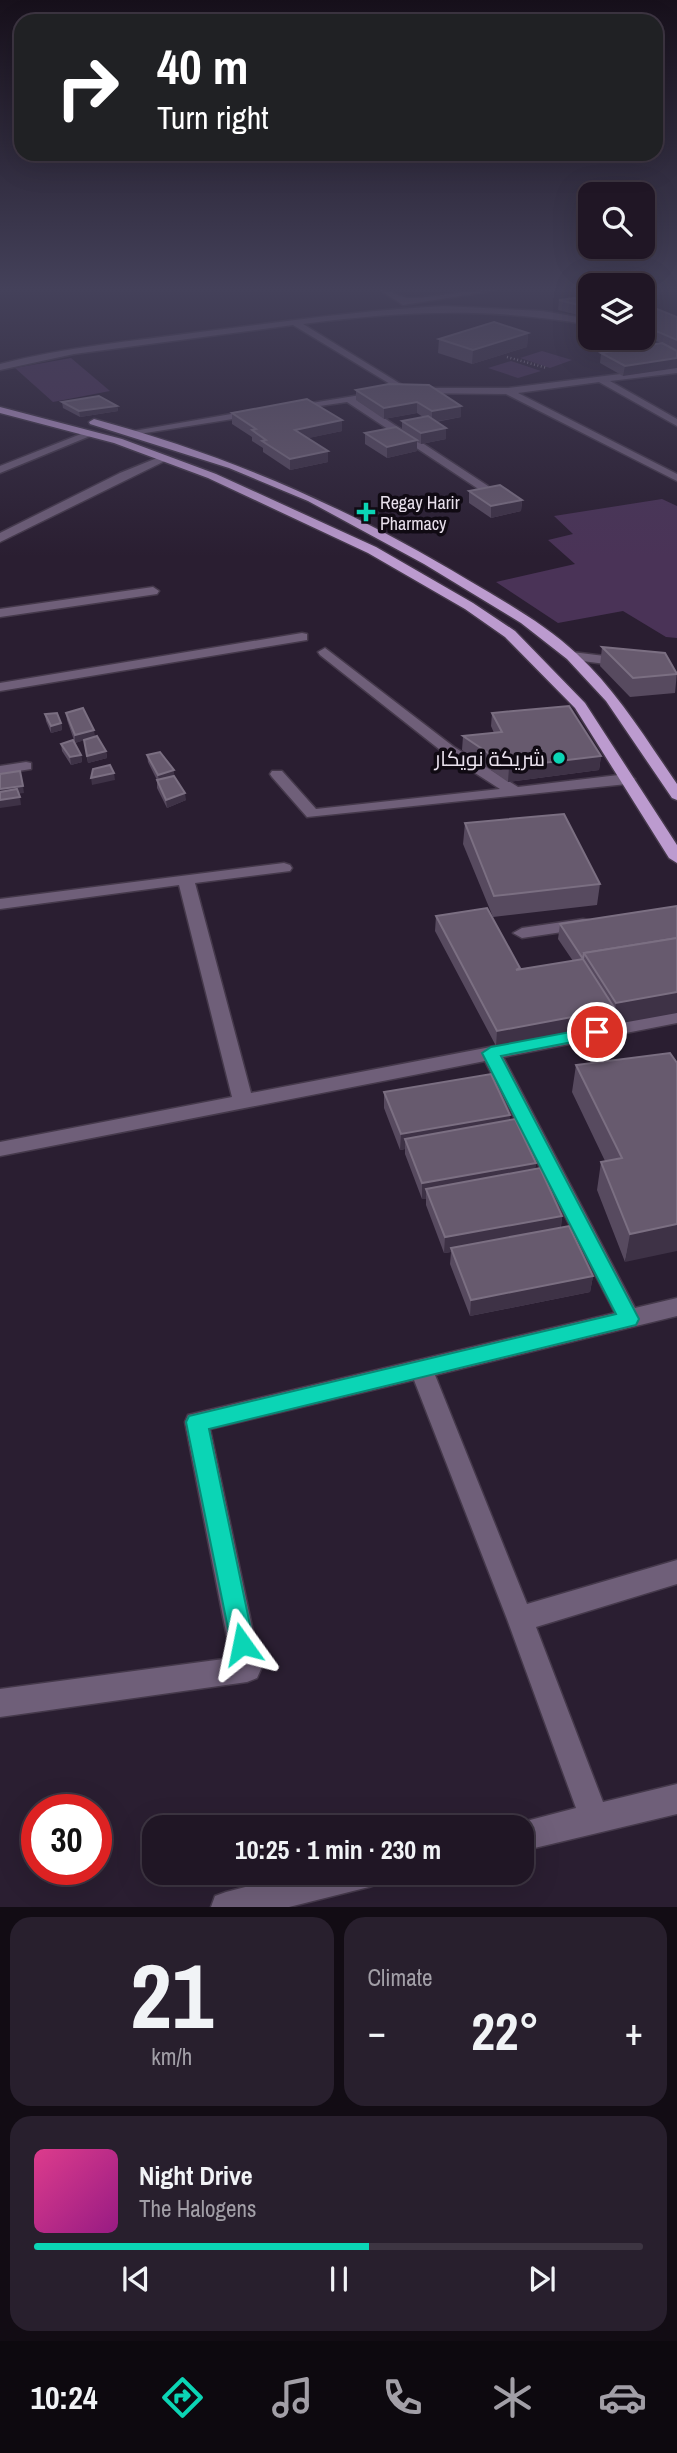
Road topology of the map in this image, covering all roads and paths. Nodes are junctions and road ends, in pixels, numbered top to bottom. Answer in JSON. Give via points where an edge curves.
{"nodes":[{"id":1,"x":388,"y":379,"type":"edge"},
{"id":2,"x":616,"y":379,"type":"edge"},
{"id":3,"x":603,"y":381,"type":"junction"},
{"id":4,"x":408,"y":391,"type":"junction"},
{"id":5,"x":508,"y":391,"type":"junction"},
{"id":6,"x":0,"y":398,"type":"edge"},
{"id":7,"x":348,"y":398,"type":"junction"},
{"id":8,"x":280,"y":409,"type":"edge"},
{"id":9,"x":0,"y":410,"type":"edge"},
{"id":10,"x":267,"y":411,"type":"edge"},
{"id":11,"x":677,"y":423,"type":"edge"},
{"id":12,"x":133,"y":432,"type":"junction"},
{"id":13,"x":90,"y":433,"type":"junction"},
{"id":14,"x":166,"y":457,"type":"junction"},
{"id":15,"x":0,"y":470,"type":"edge"},
{"id":16,"x":677,"y":478,"type":"edge"},
{"id":17,"x":484,"y":488,"type":"edge"},
{"id":18,"x":0,"y":538,"type":"edge"},
{"id":19,"x":153,"y":591,"type":"dead end"},
{"id":20,"x":0,"y":613,"type":"edge"},
{"id":21,"x":302,"y":637,"type":"dead end"},
{"id":22,"x":325,"y":652,"type":"dead end"},
{"id":23,"x":572,"y":656,"type":"junction"},
{"id":24,"x":638,"y":664,"type":"edge"},
{"id":25,"x":0,"y":687,"type":"edge"},
{"id":26,"x":26,"y":766,"type":"dead end"},
{"id":27,"x":0,"y":770,"type":"edge"},
{"id":28,"x":277,"y":774,"type":"dead end"},
{"id":29,"x":627,"y":779,"type":"junction"},
{"id":30,"x":516,"y":792,"type":"junction"},
{"id":31,"x":677,"y":795,"type":"edge"},
{"id":32,"x":677,"y":858,"type":"edge"},
{"id":33,"x":284,"y":868,"type":"dead end"},
{"id":34,"x":186,"y":879,"type":"junction"},
{"id":35,"x":0,"y":904,"type":"edge"},
{"id":36,"x":599,"y":922,"type":"edge"},
{"id":37,"x":522,"y":933,"type":"dead end"},
{"id":38,"x":677,"y":1017,"type":"edge"},
{"id":39,"x":491,"y":1053,"type":"junction"},
{"id":40,"x":243,"y":1101,"type":"junction"},
{"id":41,"x":0,"y":1149,"type":"edge"},
{"id":42,"x":677,"y":1307,"type":"edge"},
{"id":43,"x":629,"y":1319,"type":"junction"},
{"id":44,"x":421,"y":1369,"type":"junction"},
{"id":45,"x":677,"y":1572,"type":"edge"},
{"id":46,"x":520,"y":1619,"type":"junction"},
{"id":47,"x":0,"y":1703,"type":"edge"},
{"id":48,"x":677,"y":1799,"type":"edge"},
{"id":49,"x":594,"y":1818,"type":"junction"},
{"id":50,"x":534,"y":1833,"type":"edge"},
{"id":51,"x":316,"y":1885,"type":"edge"},
{"id":52,"x":226,"y":1907,"type":"edge"}],
"edges":[{"from":1,"to":4,"type":"street"},
{"from":2,"to":3,"type":"street"},
{"from":3,"to":5,"type":"street"},
{"from":3,"to":11,"type":"street"},
{"from":4,"to":5,"type":"street"},
{"from":4,"to":7,"type":"street"},
{"from":5,"to":16,"type":"street"},
{"from":6,"to":12,"type":"main road"},
{"from":7,"to":8,"type":"street"},
{"from":7,"to":17,"type":"street"},
{"from":9,"to":13,"type":"main road"},
{"from":10,"to":12,"type":"street"},
{"from":12,"to":23,"type":"main road","via":[[312,499],[449,573],[526,620]]},
{"from":13,"to":14,"type":"main road"},
{"from":13,"to":15,"type":"street"},
{"from":14,"to":18,"type":"street"},
{"from":14,"to":29,"type":"main road","via":[[281,505],[372,550],[510,634],[580,706]]},
{"from":19,"to":20,"type":"street"},
{"from":21,"to":25,"type":"street"},
{"from":22,"to":30,"type":"street","via":[[449,750]]},
{"from":23,"to":24,"type":"street"},
{"from":23,"to":31,"type":"main road","via":[[611,698]]},
{"from":26,"to":27,"type":"street"},
{"from":28,"to":30,"type":"street","via":[[312,814]]},
{"from":29,"to":30,"type":"street"},
{"from":29,"to":32,"type":"main road"},
{"from":33,"to":34,"type":"street"},
{"from":34,"to":35,"type":"street"},
{"from":34,"to":40,"type":"street"},
{"from":36,"to":37,"type":"street"},
{"from":38,"to":39,"type":"street"},
{"from":39,"to":40,"type":"street"},
{"from":39,"to":43,"type":"street"},
{"from":40,"to":41,"type":"street"},
{"from":42,"to":43,"type":"street"},
{"from":43,"to":44,"type":"street"},
{"from":44,"to":46,"type":"street"},
{"from":44,"to":47,"type":"street","via":[[197,1422],[247,1669]]},
{"from":45,"to":46,"type":"street"},
{"from":46,"to":49,"type":"street"},
{"from":48,"to":49,"type":"street"},
{"from":49,"to":50,"type":"street"},
{"from":51,"to":52,"type":"street"}]}
